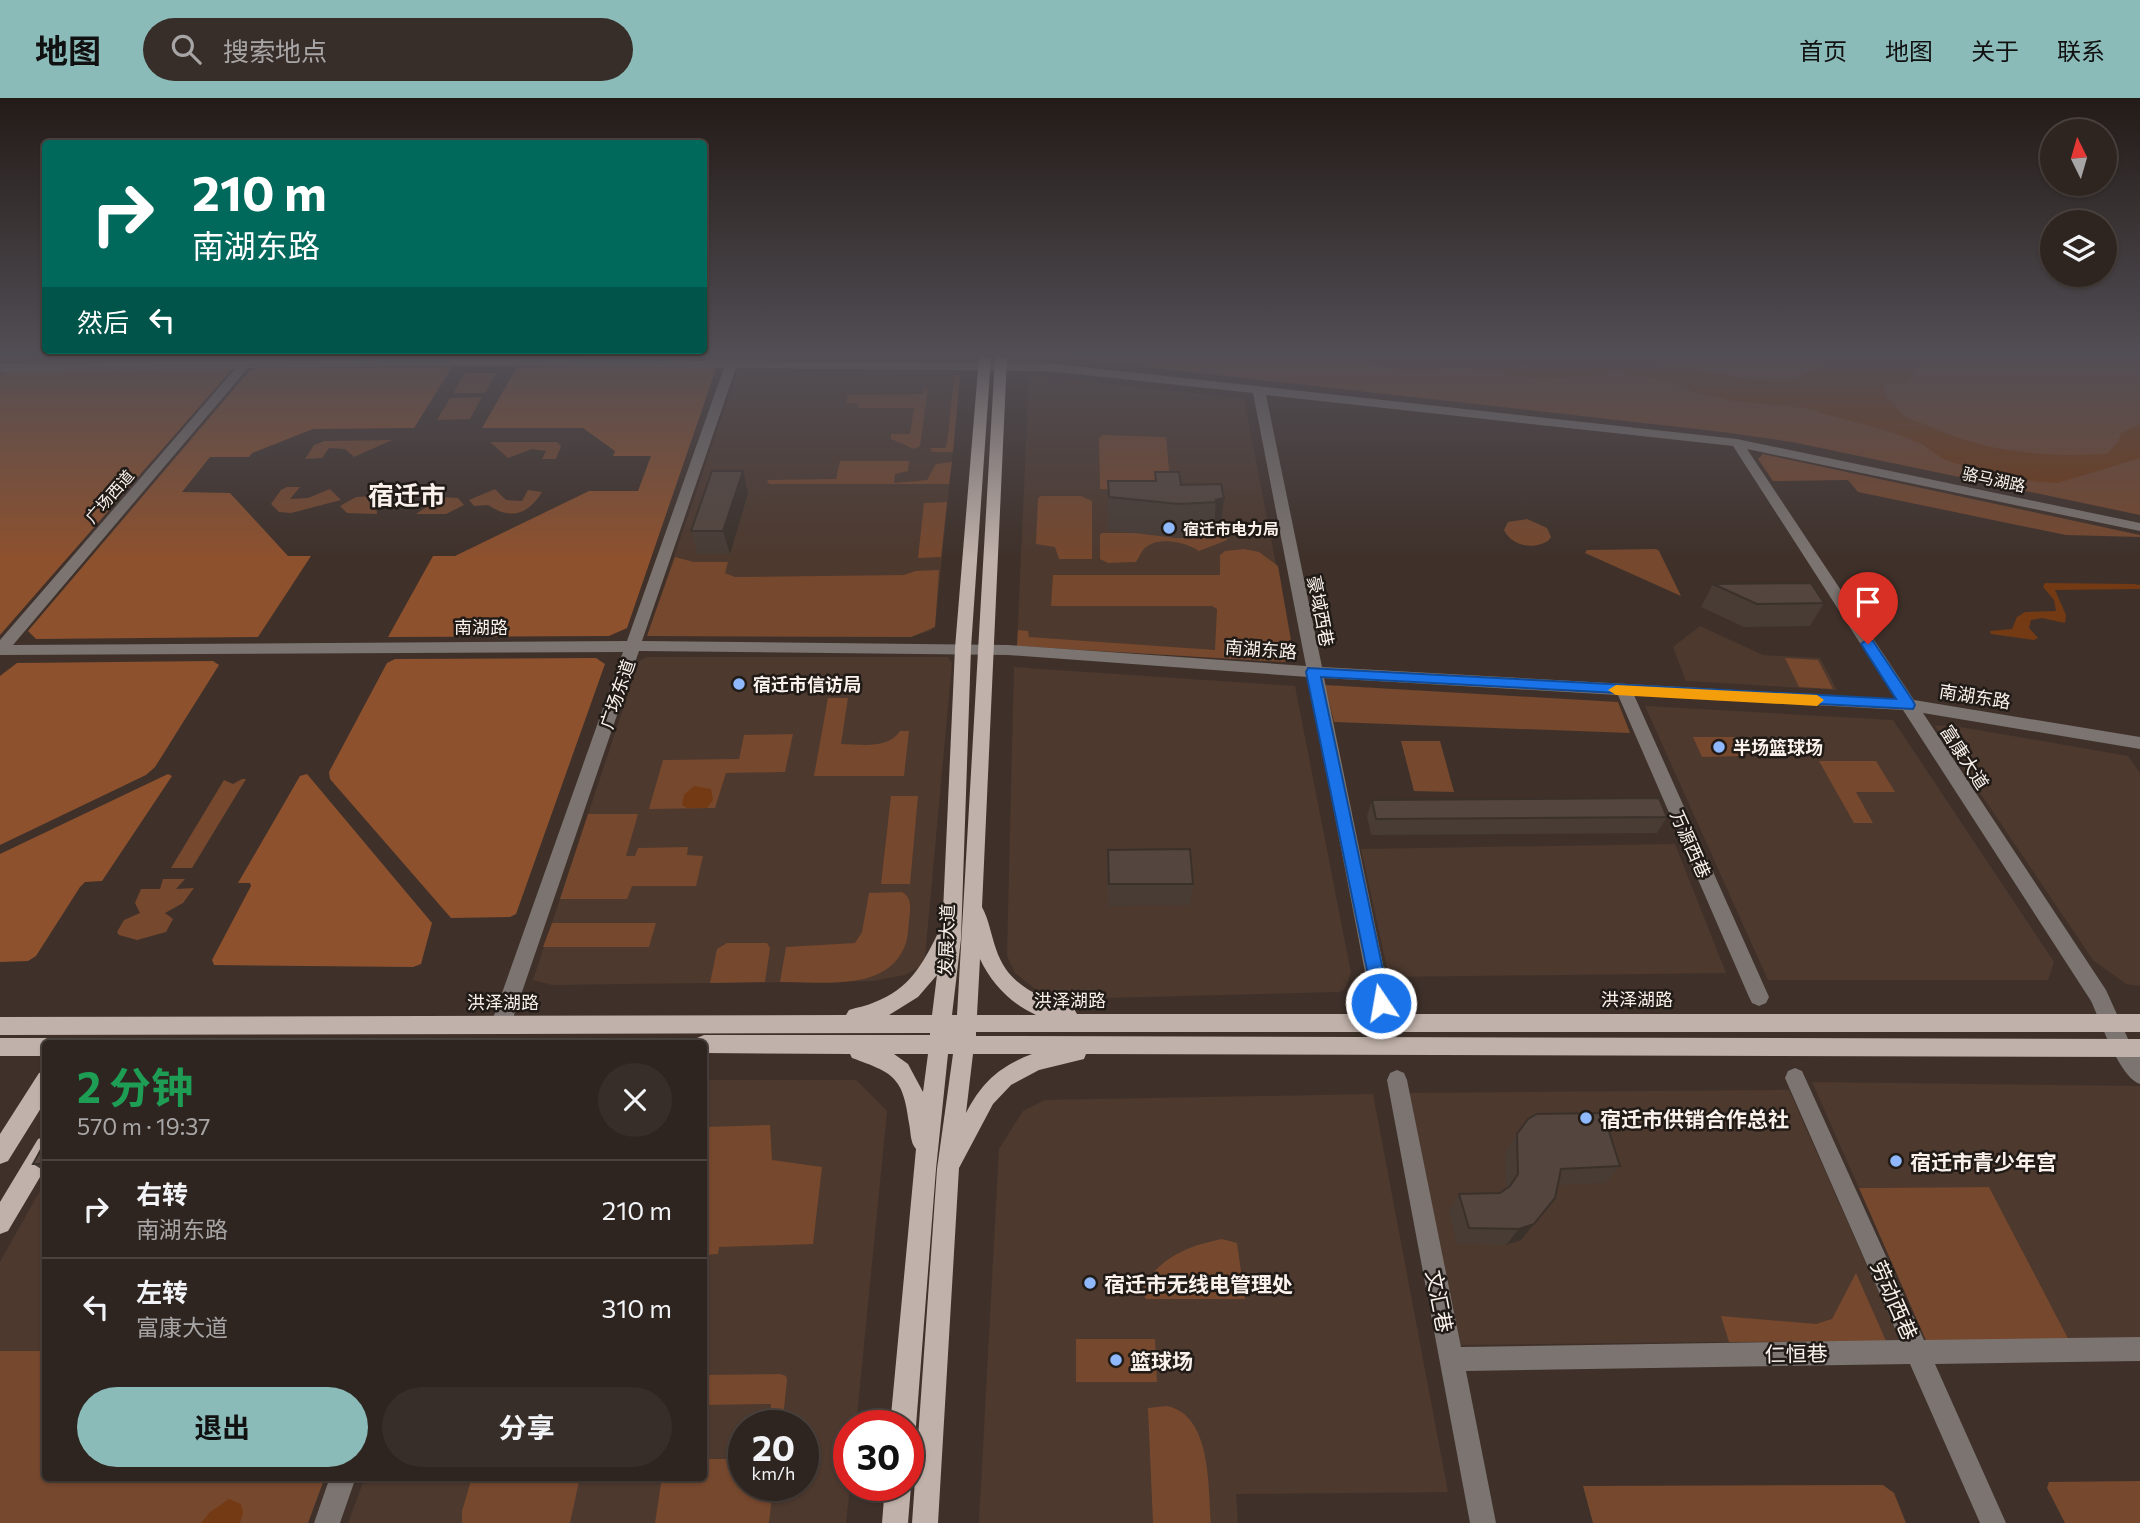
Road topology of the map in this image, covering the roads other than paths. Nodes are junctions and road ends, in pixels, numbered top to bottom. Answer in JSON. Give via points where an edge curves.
{"nodes":[{"id":1,"x":194,"y":424,"type":"edge"},
{"id":2,"x":711,"y":424,"type":"edge"},
{"id":3,"x":986,"y":424,"type":"edge"},
{"id":4,"x":991,"y":424,"type":"edge"},
{"id":5,"x":1265,"y":424,"type":"edge"},
{"id":6,"x":1558,"y":424,"type":"edge"},
{"id":7,"x":1737,"y":443,"type":"junction"},
{"id":8,"x":2140,"y":527,"type":"edge"},
{"id":9,"x":634,"y":646,"type":"junction"},
{"id":10,"x":963,"y":648,"type":"junction"},
{"id":11,"x":986,"y":649,"type":"junction"},
{"id":12,"x":0,"y":650,"type":"edge"},
{"id":13,"x":1313,"y":672,"type":"junction"},
{"id":14,"x":1624,"y":691,"type":"junction"},
{"id":15,"x":1908,"y":705,"type":"junction"},
{"id":16,"x":2140,"y":743,"type":"edge"},
{"id":17,"x":962,"y":897,"type":"junction"},
{"id":18,"x":1759,"y":997,"type":"dead end"},
{"id":19,"x":1381,"y":1003,"type":"dead end"},
{"id":20,"x":2113,"y":1022,"type":"junction"},
{"id":21,"x":807,"y":1023,"type":"junction"},
{"id":22,"x":1143,"y":1023,"type":"junction"},
{"id":23,"x":2140,"y":1023,"type":"edge"},
{"id":24,"x":501,"y":1024,"type":"junction"},
{"id":25,"x":0,"y":1026,"type":"edge"},
{"id":26,"x":74,"y":1034,"type":"edge"},
{"id":27,"x":111,"y":1034,"type":"edge"},
{"id":28,"x":941,"y":1034,"type":"junction"},
{"id":29,"x":966,"y":1034,"type":"junction"},
{"id":30,"x":707,"y":1044,"type":"edge"},
{"id":31,"x":804,"y":1044,"type":"junction"},
{"id":32,"x":1146,"y":1044,"type":"junction"},
{"id":33,"x":0,"y":1047,"type":"edge"},
{"id":34,"x":42,"y":1047,"type":"edge"},
{"id":35,"x":2131,"y":1047,"type":"edge"},
{"id":36,"x":2140,"y":1075,"type":"edge"},
{"id":37,"x":1795,"y":1078,"type":"dead end"},
{"id":38,"x":1396,"y":1080,"type":"dead end"},
{"id":39,"x":42,"y":1086,"type":"edge"},
{"id":40,"x":42,"y":1153,"type":"edge"},
{"id":41,"x":0,"y":1154,"type":"edge"},
{"id":42,"x":937,"y":1169,"type":"junction"},
{"id":43,"x":0,"y":1223,"type":"edge"},
{"id":44,"x":2140,"y":1349,"type":"edge"},
{"id":45,"x":1917,"y":1351,"type":"junction"},
{"id":46,"x":1451,"y":1359,"type":"junction"},
{"id":47,"x":905,"y":1410,"type":"edge"},
{"id":48,"x":342,"y":1481,"type":"edge"},
{"id":49,"x":897,"y":1501,"type":"edge"},
{"id":50,"x":327,"y":1523,"type":"edge"},
{"id":51,"x":895,"y":1523,"type":"edge"},
{"id":52,"x":925,"y":1523,"type":"edge"},
{"id":53,"x":1483,"y":1523,"type":"edge"},
{"id":54,"x":1993,"y":1523,"type":"edge"}],
"edges":[{"from":1,"to":12,"type":"street","name":"广场西道"},
{"from":2,"to":9,"type":"street","name":"广场东道"},
{"from":3,"to":10,"type":"main road","name":"发展大道"},
{"from":4,"to":11,"type":"main road","name":"发展大道"},
{"from":5,"to":13,"type":"street","name":"豪域西巷"},
{"from":6,"to":7,"type":"street","name":"骆马湖路"},
{"from":7,"to":8,"type":"street","name":"骆马湖路"},
{"from":7,"to":15,"type":"street","name":"富康大道"},
{"from":9,"to":10,"type":"street","name":"南湖路"},
{"from":9,"to":12,"type":"street","name":"南湖路"},
{"from":9,"to":24,"type":"street","name":"广场东道"},
{"from":10,"to":11,"type":"street","name":"南湖东路"},
{"from":10,"to":17,"type":"main road","name":"发展大道"},
{"from":11,"to":13,"type":"street","name":"南湖东路"},
{"from":11,"to":17,"type":"main road","name":"发展大道"},
{"from":13,"to":14,"type":"street","name":"南湖东路"},
{"from":13,"to":19,"type":"street","name":"豪域西巷"},
{"from":14,"to":15,"type":"street","name":"南湖东路"},
{"from":14,"to":18,"type":"street","name":"万源西巷"},
{"from":15,"to":16,"type":"street","name":"南湖东路"},
{"from":15,"to":20,"type":"street","name":"富康大道"},
{"from":17,"to":21,"type":"main road","via":[[941,950],[922,983],[908,995],[865,1015]]},
{"from":17,"to":22,"type":"main road","via":[[997,972],[1026,999],[1059,1014]]},
{"from":17,"to":28,"type":"main road","name":"发展大道"},
{"from":17,"to":29,"type":"main road","name":"发展大道"},
{"from":20,"to":22,"type":"main road","name":"洪泽湖路"},
{"from":20,"to":23,"type":"main road","name":"洪泽湖路"},
{"from":20,"to":35,"type":"street","name":"富康大道"},
{"from":21,"to":24,"type":"main road","name":"洪泽湖路"},
{"from":21,"to":28,"type":"main road","name":"洪泽湖路"},
{"from":22,"to":29,"type":"main road","name":"洪泽湖路"},
{"from":24,"to":27,"type":"main road","name":"洪泽湖路"},
{"from":25,"to":26,"type":"main road","name":"洪泽湖路"},
{"from":26,"to":27,"type":"main road","name":"洪泽湖路"},
{"from":28,"to":29,"type":"main road","name":"洪泽湖路"},
{"from":28,"to":31,"type":"main road","name":"洪泽湖路"},
{"from":28,"to":42,"type":"main road","name":"发展大道"},
{"from":29,"to":32,"type":"main road","name":"洪泽湖路"},
{"from":29,"to":42,"type":"main road","name":"发展大道"},
{"from":30,"to":31,"type":"main road","name":"洪泽湖路"},
{"from":31,"to":42,"type":"main road","via":[[877,1054],[904,1071]]},
{"from":32,"to":35,"type":"main road","name":"洪泽湖路"},
{"from":32,"to":42,"type":"main road","via":[[1079,1051],[1024,1066],[986,1097]]},
{"from":33,"to":34,"type":"main road"},
{"from":35,"to":36,"type":"street","name":"富康大道"},
{"from":37,"to":45,"type":"street","name":"劳动西巷"},
{"from":38,"to":46,"type":"street","name":"文汇巷"},
{"from":39,"to":41,"type":"main road"},
{"from":40,"to":43,"type":"main road"},
{"from":42,"to":47,"type":"main road","name":"发展大道"},
{"from":42,"to":52,"type":"main road","name":"发展大道"},
{"from":44,"to":45,"type":"street","name":"仁恒巷"},
{"from":45,"to":46,"type":"street","name":"仁恒巷"},
{"from":45,"to":54,"type":"street","name":"劳动西巷"},
{"from":46,"to":53,"type":"street","name":"文汇巷"},
{"from":48,"to":50,"type":"street"},
{"from":49,"to":51,"type":"main road"}]}
